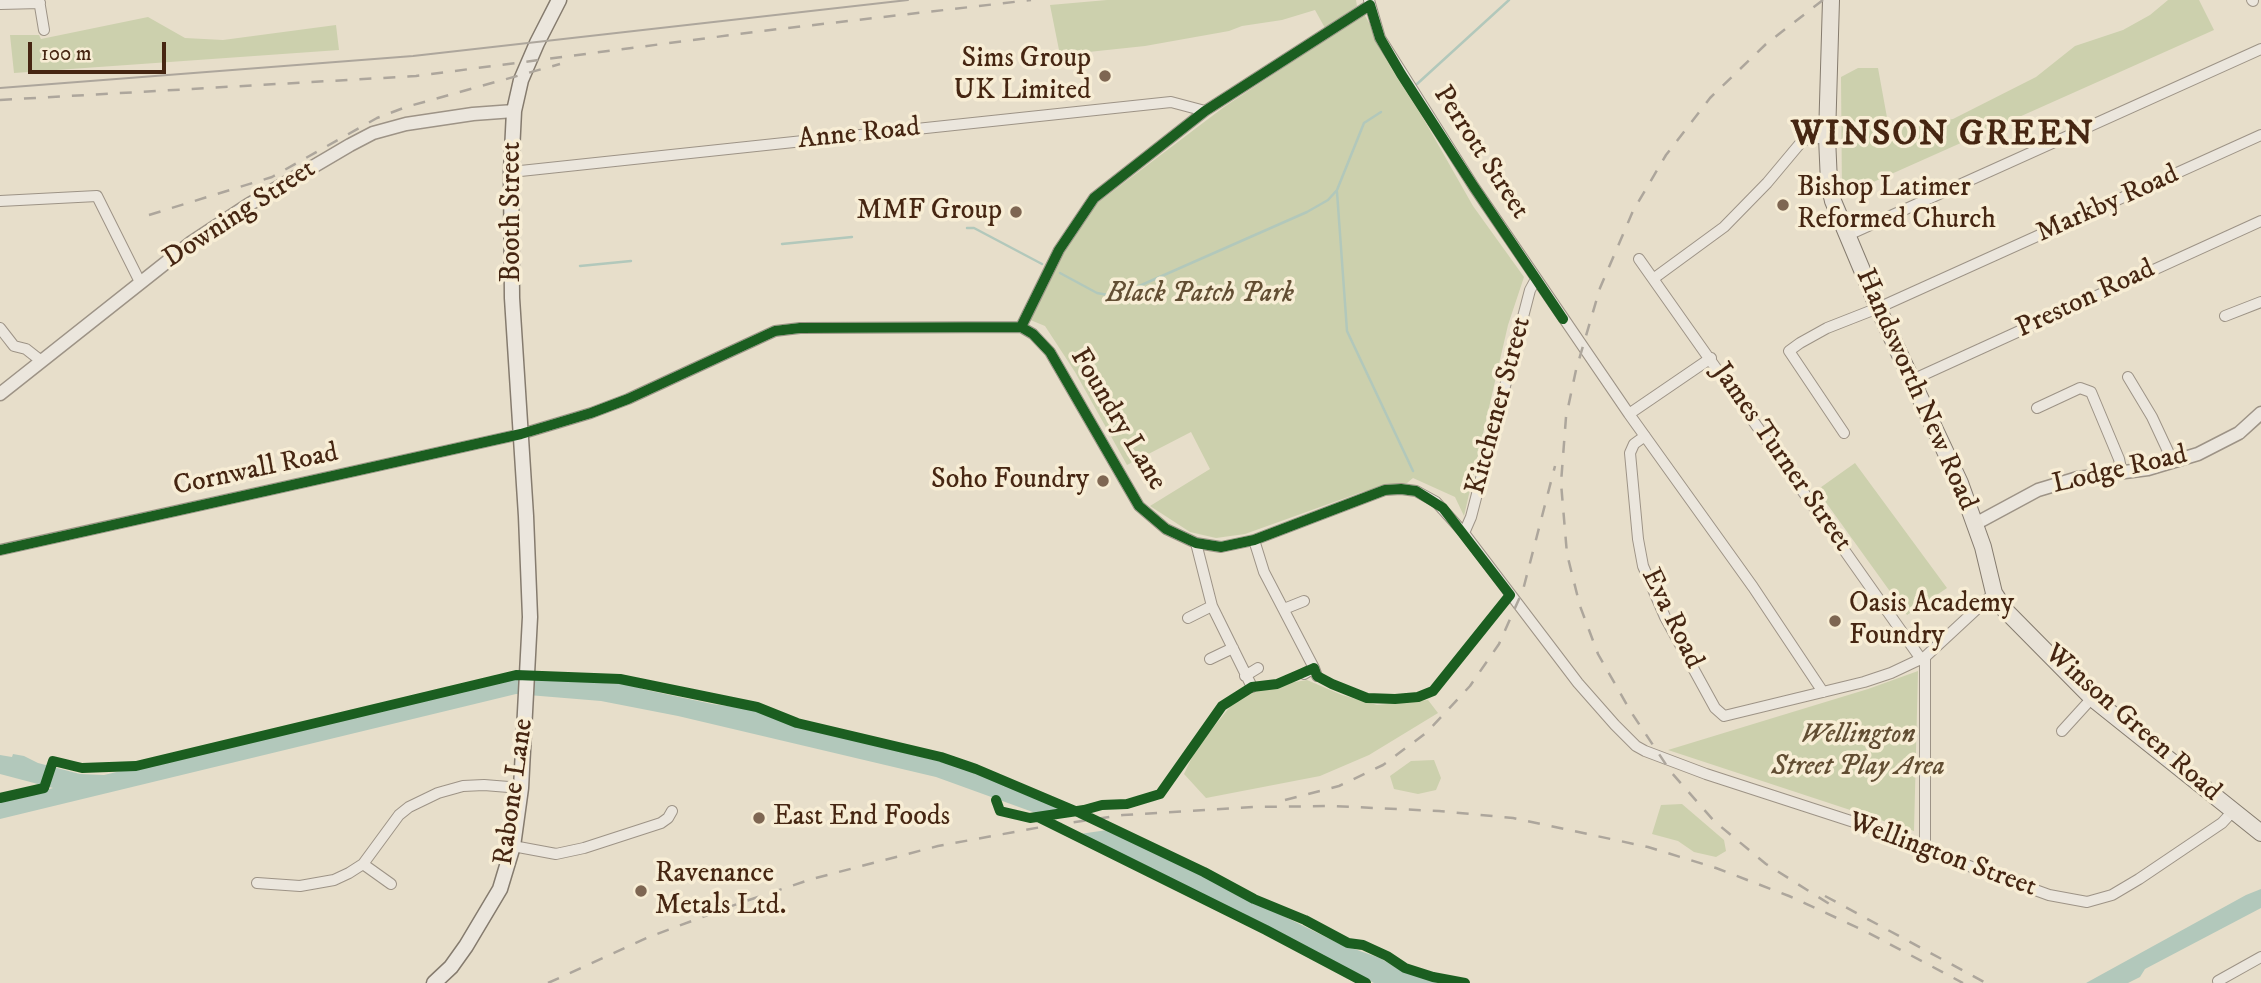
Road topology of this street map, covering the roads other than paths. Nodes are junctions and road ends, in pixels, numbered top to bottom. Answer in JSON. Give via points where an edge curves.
{"nodes":[{"id":1,"x":559,"y":0,"type":"edge"},
{"id":2,"x":1831,"y":0,"type":"edge"},
{"id":3,"x":40,"y":2,"type":"edge"},
{"id":4,"x":1369,"y":3,"type":"edge"},
{"id":5,"x":0,"y":4,"type":"edge"},
{"id":6,"x":44,"y":30,"type":"dead end"},
{"id":7,"x":2261,"y":49,"type":"edge"},
{"id":8,"x":514,"y":111,"type":"junction"},
{"id":9,"x":1205,"y":111,"type":"junction"},
{"id":10,"x":2261,"y":135,"type":"edge"},
{"id":11,"x":1827,"y":137,"type":"junction"},
{"id":12,"x":511,"y":172,"type":"junction"},
{"id":13,"x":0,"y":201,"type":"edge"},
{"id":14,"x":2261,"y":220,"type":"edge"},
{"id":15,"x":1846,"y":236,"type":"junction"},
{"id":16,"x":1639,"y":259,"type":"dead end"},
{"id":17,"x":1536,"y":279,"type":"junction"},
{"id":18,"x":1653,"y":279,"type":"junction"},
{"id":19,"x":140,"y":282,"type":"junction"},
{"id":20,"x":2261,"y":302,"type":"edge"},
{"id":21,"x":1878,"y":308,"type":"junction"},
{"id":22,"x":2225,"y":316,"type":"dead end"},
{"id":23,"x":1021,"y":327,"type":"junction"},
{"id":24,"x":0,"y":328,"type":"edge"},
{"id":25,"x":1711,"y":358,"type":"junction"},
{"id":26,"x":40,"y":360,"type":"junction"},
{"id":27,"x":2128,"y":377,"type":"dead end"},
{"id":28,"x":1912,"y":380,"type":"junction"},
{"id":29,"x":0,"y":394,"type":"edge"},
{"id":30,"x":2037,"y":408,"type":"dead end"},
{"id":31,"x":2261,"y":413,"type":"edge"},
{"id":32,"x":1629,"y":414,"type":"junction"},
{"id":33,"x":1843,"y":433,"type":"dead end"},
{"id":34,"x":521,"y":434,"type":"junction"},
{"id":35,"x":1645,"y":436,"type":"junction"},
{"id":36,"x":2173,"y":462,"type":"junction"},
{"id":37,"x":2122,"y":473,"type":"junction"},
{"id":38,"x":1975,"y":524,"type":"junction"},
{"id":39,"x":1464,"y":533,"type":"junction"},
{"id":40,"x":1254,"y":540,"type":"junction"},
{"id":41,"x":1196,"y":543,"type":"junction"},
{"id":42,"x":0,"y":550,"type":"edge"},
{"id":43,"x":1988,"y":573,"type":"joint"},
{"id":44,"x":1994,"y":593,"type":"junction"},
{"id":45,"x":1304,"y":601,"type":"dead end"},
{"id":46,"x":1212,"y":606,"type":"junction"},
{"id":47,"x":1284,"y":609,"type":"junction"},
{"id":48,"x":1188,"y":618,"type":"dead end"},
{"id":49,"x":1233,"y":648,"type":"junction"},
{"id":50,"x":1923,"y":658,"type":"junction"},
{"id":51,"x":1210,"y":659,"type":"dead end"},
{"id":52,"x":1258,"y":668,"type":"dead end"},
{"id":53,"x":1304,"y":674,"type":"dead end"},
{"id":54,"x":1245,"y":676,"type":"junction"},
{"id":55,"x":1252,"y":687,"type":"dead end"},
{"id":56,"x":1823,"y":692,"type":"junction"},
{"id":57,"x":2092,"y":698,"type":"junction"},
{"id":58,"x":2062,"y":731,"type":"dead end"},
{"id":59,"x":1636,"y":746,"type":"joint"},
{"id":60,"x":521,"y":789,"type":"junction"},
{"id":61,"x":672,"y":811,"type":"dead end"},
{"id":62,"x":2233,"y":811,"type":"junction"},
{"id":63,"x":2261,"y":833,"type":"edge"},
{"id":64,"x":513,"y":845,"type":"junction"},
{"id":65,"x":1925,"y":850,"type":"junction"},
{"id":66,"x":363,"y":864,"type":"junction"},
{"id":67,"x":257,"y":883,"type":"dead end"},
{"id":68,"x":391,"y":884,"type":"dead end"},
{"id":69,"x":2261,"y":957,"type":"edge"},
{"id":70,"x":2219,"y":982,"type":"edge"},
{"id":71,"x":434,"y":983,"type":"edge"}],
"edges":[{"from":1,"to":8,"type":"main road","name":"Booth Street","via":[[521,80]]},
{"from":2,"to":11,"type":"main road","name":"Handsworth New Road"},
{"from":3,"to":5,"type":"street"},
{"from":3,"to":6,"type":"street"},
{"from":4,"to":9,"type":"street"},
{"from":4,"to":17,"type":"street","name":"Perrott Street","via":[[1380,38],[1401,74]]},
{"from":7,"to":15,"type":"street"},
{"from":8,"to":12,"type":"main road","name":"Booth Street"},
{"from":8,"to":19,"type":"street","name":"Downing Street","via":[[405,124],[373,133],[248,205]]},
{"from":9,"to":12,"type":"street","name":"Anne Road","via":[[1171,102]]},
{"from":9,"to":23,"type":"street","via":[[1094,198],[1059,250]]},
{"from":10,"to":21,"type":"street","name":"Markby Road"},
{"from":11,"to":15,"type":"main road","name":"Handsworth New Road","via":[[1829,183]]},
{"from":11,"to":18,"type":"street","via":[[1803,141],[1724,227]]},
{"from":12,"to":34,"type":"main road","name":"Booth Street","via":[[512,298]]},
{"from":13,"to":19,"type":"street","via":[[97,196]]},
{"from":14,"to":28,"type":"street","name":"Preston Road"},
{"from":15,"to":21,"type":"main road","name":"Handsworth New Road"},
{"from":16,"to":18,"type":"street","name":"James Turner Street"},
{"from":17,"to":32,"type":"street","name":"Perrott Street"},
{"from":17,"to":39,"type":"street","name":"Kitchener Street"},
{"from":18,"to":25,"type":"street","name":"James Turner Street"},
{"from":19,"to":26,"type":"street","name":"Downing Street"},
{"from":20,"to":22,"type":"street"},
{"from":21,"to":28,"type":"main road","name":"Handsworth New Road"},
{"from":21,"to":33,"type":"street","name":"Markby Road","via":[[1827,328],[1789,351]]},
{"from":23,"to":34,"type":"street","via":[[775,331],[628,399]]},
{"from":23,"to":41,"type":"street","name":"Foundry Lane","via":[[1050,352],[1139,506],[1166,529]]},
{"from":24,"to":26,"type":"street","via":[[14,346]]},
{"from":25,"to":32,"type":"street"},
{"from":25,"to":50,"type":"street","name":"James Turner Street"},
{"from":26,"to":29,"type":"street","name":"Downing Street"},
{"from":27,"to":36,"type":"street"},
{"from":28,"to":38,"type":"main road","name":"Handsworth New Road"},
{"from":30,"to":37,"type":"street","via":[[2080,388],[2091,391]]},
{"from":31,"to":36,"type":"street","name":"Lodge Road","via":[[2224,442]]},
{"from":32,"to":35,"type":"street","name":"Perrott Street"},
{"from":34,"to":42,"type":"street","name":"Cornwall Road"},
{"from":34,"to":60,"type":"main road","name":"Rabone Lane","via":[[530,615]]},
{"from":35,"to":56,"type":"street","name":"Perrott Street"},
{"from":35,"to":56,"type":"street","name":"Eva Road","via":[[1630,453],[1643,566],[1715,708],[1724,716]]},
{"from":36,"to":37,"type":"street","name":"Lodge Road"},
{"from":37,"to":38,"type":"street","name":"Lodge Road","via":[[2078,478],[2038,490]]},
{"from":38,"to":43,"type":"main road","name":"Handsworth New Road"},
{"from":39,"to":40,"type":"street","name":"Foundry Lane","via":[[1436,502],[1401,489],[1385,490]]},
{"from":39,"to":59,"type":"street","name":"Foundry Lane","via":[[1578,683]]},
{"from":40,"to":41,"type":"street","name":"Foundry Lane","via":[[1222,547]]},
{"from":40,"to":47,"type":"street","via":[[1264,572]]},
{"from":41,"to":46,"type":"street"},
{"from":43,"to":44,"type":"main road","name":"Winson Green Road"},
{"from":44,"to":50,"type":"street"},
{"from":44,"to":57,"type":"main road","name":"Winson Green Road","via":[[2005,610]]},
{"from":45,"to":47,"type":"street"},
{"from":46,"to":48,"type":"street"},
{"from":46,"to":49,"type":"street"},
{"from":47,"to":53,"type":"street","via":[[1316,672]]},
{"from":49,"to":51,"type":"street"},
{"from":49,"to":54,"type":"street"},
{"from":50,"to":56,"type":"street","via":[[1864,682]]},
{"from":50,"to":65,"type":"street"},
{"from":52,"to":54,"type":"street"},
{"from":54,"to":55,"type":"street"},
{"from":57,"to":58,"type":"street"},
{"from":57,"to":62,"type":"main road","name":"Winson Green Road"},
{"from":59,"to":65,"type":"street","name":"Wellington Street"},
{"from":60,"to":64,"type":"main road","name":"Rabone Lane"},
{"from":60,"to":66,"type":"street","via":[[463,786],[426,798],[399,815]]},
{"from":61,"to":64,"type":"street","via":[[661,824],[556,854]]},
{"from":62,"to":63,"type":"main road","name":"Winson Green Road"},
{"from":62,"to":65,"type":"street","name":"Wellington Street","via":[[2139,879],[2112,895],[2087,902],[2049,895]]},
{"from":64,"to":71,"type":"main road","name":"Rabone Lane","via":[[489,911],[451,967]]},
{"from":66,"to":67,"type":"street","via":[[334,880],[290,887]]},
{"from":66,"to":68,"type":"street"},
{"from":69,"to":70,"type":"street"}]}
